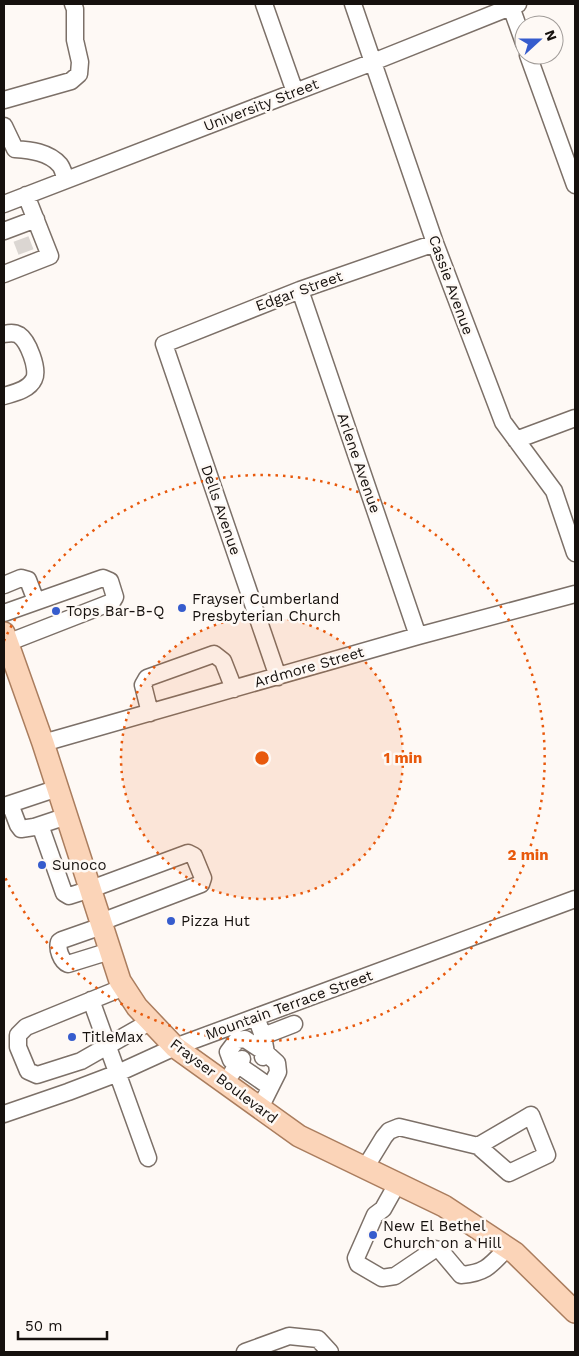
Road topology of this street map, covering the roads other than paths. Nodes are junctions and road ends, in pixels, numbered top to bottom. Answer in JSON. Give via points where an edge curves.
{"nodes":[{"id":1,"x":73,"y":4,"type":"edge"},
{"id":2,"x":264,"y":4,"type":"edge"},
{"id":3,"x":353,"y":4,"type":"edge"},
{"id":4,"x":513,"y":5,"type":"edge"},
{"id":5,"x":373,"y":62,"type":"junction"},
{"id":6,"x":532,"y":65,"type":"edge"},
{"id":7,"x":295,"y":92,"type":"junction"},
{"id":8,"x":4,"y":100,"type":"edge"},
{"id":9,"x":4,"y":126,"type":"edge"},
{"id":10,"x":9,"y":152,"type":"edge"},
{"id":11,"x":66,"y":180,"type":"junction"},
{"id":12,"x":575,"y":185,"type":"edge"},
{"id":13,"x":26,"y":195,"type":"junction"},
{"id":14,"x":4,"y":204,"type":"edge"},
{"id":15,"x":36,"y":219,"type":"junction"},
{"id":16,"x":20,"y":242,"type":"edge"},
{"id":17,"x":435,"y":243,"type":"junction"},
{"id":18,"x":4,"y":274,"type":"edge"},
{"id":19,"x":300,"y":290,"type":"junction"},
{"id":20,"x":4,"y":334,"type":"edge"},
{"id":21,"x":164,"y":344,"type":"joint"},
{"id":22,"x":4,"y":396,"type":"edge"},
{"id":23,"x":575,"y":418,"type":"edge"},
{"id":24,"x":516,"y":440,"type":"junction"},
{"id":25,"x":575,"y":553,"type":"edge"},
{"id":26,"x":4,"y":585,"type":"edge"},
{"id":27,"x":575,"y":594,"type":"edge"},
{"id":28,"x":36,"y":601,"type":"junction"},
{"id":29,"x":4,"y":613,"type":"edge"},
{"id":30,"x":418,"y":636,"type":"junction"},
{"id":31,"x":5,"y":638,"type":"edge"},
{"id":32,"x":9,"y":667,"type":"edge"},
{"id":33,"x":278,"y":676,"type":"junction"},
{"id":34,"x":234,"y":689,"type":"junction"},
{"id":35,"x":150,"y":713,"type":"junction"},
{"id":36,"x":43,"y":743,"type":"junction"},
{"id":37,"x":58,"y":788,"type":"junction"},
{"id":38,"x":7,"y":805,"type":"edge"},
{"id":39,"x":67,"y":816,"type":"junction"},
{"id":40,"x":40,"y":825,"type":"junction"},
{"id":41,"x":90,"y":889,"type":"junction"},
{"id":42,"x":575,"y":899,"type":"edge"},
{"id":43,"x":102,"y":924,"type":"junction"},
{"id":44,"x":110,"y":951,"type":"junction"},
{"id":45,"x":124,"y":987,"type":"junction"},
{"id":46,"x":91,"y":1000,"type":"junction"},
{"id":47,"x":256,"y":1017,"type":"junction"},
{"id":48,"x":151,"y":1021,"type":"junction"},
{"id":49,"x":294,"y":1024,"type":"dead end"},
{"id":50,"x":108,"y":1046,"type":"junction"},
{"id":51,"x":175,"y":1047,"type":"junction"},
{"id":52,"x":248,"y":1050,"type":"junction"},
{"id":53,"x":71,"y":1064,"type":"junction"},
{"id":54,"x":259,"y":1064,"type":"junction"},
{"id":55,"x":118,"y":1073,"type":"junction"},
{"id":56,"x":225,"y":1083,"type":"junction"},
{"id":57,"x":270,"y":1087,"type":"junction"},
{"id":58,"x":80,"y":1088,"type":"junction"},
{"id":59,"x":260,"y":1108,"type":"junction"},
{"id":60,"x":4,"y":1114,"type":"edge"},
{"id":61,"x":478,"y":1146,"type":"junction"},
{"id":62,"x":148,"y":1158,"type":"dead end"},
{"id":63,"x":365,"y":1168,"type":"junction"},
{"id":64,"x":397,"y":1184,"type":"junction"},
{"id":65,"x":507,"y":1248,"type":"junction"},
{"id":66,"x":575,"y":1312,"type":"edge"},
{"id":67,"x":245,"y":1352,"type":"edge"},
{"id":68,"x":330,"y":1352,"type":"edge"}],
"edges":[{"from":1,"to":8,"type":"street","via":[[79,74],[71,81]]},
{"from":2,"to":7,"type":"street"},
{"from":3,"to":5,"type":"street","name":"Cassie Avenue"},
{"from":4,"to":5,"type":"street","name":"University Street"},
{"from":5,"to":7,"type":"street","name":"University Street"},
{"from":5,"to":17,"type":"street","name":"Cassie Avenue"},
{"from":6,"to":12,"type":"street"},
{"from":7,"to":11,"type":"street","name":"University Street"},
{"from":9,"to":10,"type":"street"},
{"from":10,"to":11,"type":"street","via":[[31,150],[48,156],[60,165]]},
{"from":11,"to":13,"type":"street","name":"University Street"},
{"from":13,"to":14,"type":"street","name":"University Street"},
{"from":13,"to":15,"type":"street"},
{"from":15,"to":16,"type":"street"},
{"from":15,"to":16,"type":"street","via":[[50,256]]},
{"from":16,"to":18,"type":"street"},
{"from":17,"to":19,"type":"street","name":"Edgar Street"},
{"from":17,"to":24,"type":"street","name":"Cassie Avenue","via":[[503,422]]},
{"from":19,"to":21,"type":"street","name":"Edgar Street"},
{"from":19,"to":30,"type":"street","name":"Arlene Avenue"},
{"from":20,"to":22,"type":"street","via":[[14,333],[25,342],[35,377],[21,390]]},
{"from":21,"to":33,"type":"street","name":"Dells Avenue"},
{"from":23,"to":24,"type":"street"},
{"from":24,"to":25,"type":"street","name":"Cassie Avenue","via":[[554,491]]},
{"from":26,"to":28,"type":"street","via":[[21,578],[28,580]]},
{"from":27,"to":30,"type":"street","name":"Ardmore Street"},
{"from":28,"to":29,"type":"street"},
{"from":28,"to":31,"type":"street","via":[[103,578],[110,581],[115,597],[112,602]]},
{"from":30,"to":33,"type":"street","name":"Ardmore Street"},
{"from":31,"to":32,"type":"main road","name":"Frayser Boulevard"},
{"from":32,"to":36,"type":"main road","name":"Frayser Boulevard"},
{"from":33,"to":34,"type":"street","name":"Ardmore Street"},
{"from":34,"to":35,"type":"street","name":"Ardmore Street"},
{"from":34,"to":35,"type":"street","via":[[223,661],[214,654],[148,678],[143,685]]},
{"from":35,"to":36,"type":"street","name":"Ardmore Street"},
{"from":36,"to":37,"type":"main road","name":"Frayser Boulevard"},
{"from":37,"to":38,"type":"street"},
{"from":37,"to":39,"type":"main road","name":"Frayser Boulevard"},
{"from":38,"to":40,"type":"street","via":[[21,829]]},
{"from":39,"to":40,"type":"street"},
{"from":39,"to":41,"type":"main road","name":"Frayser Boulevard"},
{"from":40,"to":41,"type":"street","via":[[64,892],[69,896]]},
{"from":41,"to":43,"type":"main road","name":"Frayser Boulevard"},
{"from":41,"to":43,"type":"street","via":[[188,853],[194,856],[203,878],[201,884]]},
{"from":42,"to":47,"type":"street","name":"Mountain Terrace Street"},
{"from":43,"to":44,"type":"main road","name":"Frayser Boulevard"},
{"from":43,"to":44,"type":"street","via":[[62,940],[59,949],[68,964]]},
{"from":44,"to":45,"type":"main road","name":"Frayser Boulevard"},
{"from":45,"to":46,"type":"street"},
{"from":45,"to":48,"type":"main road","name":"Frayser Boulevard"},
{"from":46,"to":50,"type":"street"},
{"from":46,"to":53,"type":"street","via":[[26,1027],[18,1035],[18,1048],[28,1071],[38,1075]]},
{"from":47,"to":51,"type":"street","name":"Mountain Terrace Street"},
{"from":47,"to":52,"type":"street"},
{"from":48,"to":50,"type":"street"},
{"from":48,"to":51,"type":"main road","name":"Frayser Boulevard"},
{"from":49,"to":52,"type":"street"},
{"from":50,"to":53,"type":"street"},
{"from":50,"to":55,"type":"street"},
{"from":51,"to":55,"type":"street","name":"Mountain Terrace Street"},
{"from":51,"to":56,"type":"main road","name":"Frayser Boulevard"},
{"from":52,"to":54,"type":"street"},
{"from":52,"to":54,"type":"street"},
{"from":52,"to":56,"type":"street"},
{"from":53,"to":58,"type":"street"},
{"from":54,"to":57,"type":"street"},
{"from":54,"to":57,"type":"street","via":[[277,1063],[278,1072]]},
{"from":55,"to":58,"type":"street","name":"Mountain Terrace Street"},
{"from":55,"to":62,"type":"street"},
{"from":56,"to":59,"type":"main road","name":"Frayser Boulevard"},
{"from":57,"to":59,"type":"street"},
{"from":58,"to":60,"type":"street","name":"Mountain Terrace Street"},
{"from":59,"to":63,"type":"main road","name":"Frayser Boulevard","via":[[299,1136]]},
{"from":61,"to":61,"type":"street","via":[[509,1173],[548,1155],[532,1115]]},
{"from":61,"to":63,"type":"street","via":[[399,1128],[389,1131]]},
{"from":63,"to":64,"type":"main road","name":"Frayser Boulevard"},
{"from":64,"to":65,"type":"main road","name":"Frayser Boulevard","via":[[444,1206]]},
{"from":64,"to":65,"type":"street","via":[[383,1209],[375,1215],[356,1258],[358,1264],[382,1278],[396,1276],[435,1249],[440,1250],[461,1275],[473,1274],[486,1269]]},
{"from":65,"to":66,"type":"main road","name":"Frayser Boulevard"},
{"from":67,"to":68,"type":"street","via":[[289,1336],[318,1339]]}]}
